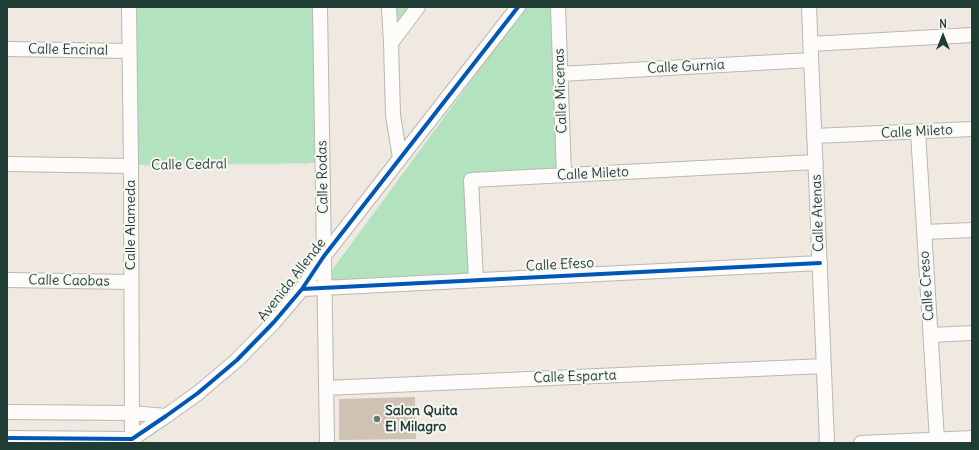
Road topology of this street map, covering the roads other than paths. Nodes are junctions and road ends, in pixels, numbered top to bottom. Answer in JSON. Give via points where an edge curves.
{"nodes":[{"id":1,"x":129,"y":7,"type":"edge"},
{"id":2,"x":320,"y":7,"type":"edge"},
{"id":3,"x":389,"y":7,"type":"edge"},
{"id":4,"x":418,"y":7,"type":"edge"},
{"id":5,"x":518,"y":7,"type":"edge"},
{"id":6,"x":558,"y":7,"type":"edge"},
{"id":7,"x":809,"y":7,"type":"edge"},
{"id":8,"x":972,"y":35,"type":"edge"},
{"id":9,"x":391,"y":43,"type":"junction"},
{"id":10,"x":810,"y":44,"type":"junction"},
{"id":11,"x":7,"y":49,"type":"edge"},
{"id":12,"x":129,"y":51,"type":"junction"},
{"id":13,"x":811,"y":60,"type":"junction"},
{"id":14,"x":560,"y":74,"type":"junction"},
{"id":15,"x":972,"y":129,"type":"edge"},
{"id":16,"x":918,"y":132,"type":"junction"},
{"id":17,"x":814,"y":136,"type":"junction"},
{"id":18,"x":400,"y":158,"type":"junction"},
{"id":19,"x":816,"y":162,"type":"junction"},
{"id":20,"x":7,"y":164,"type":"edge"},
{"id":21,"x":131,"y":166,"type":"junction"},
{"id":22,"x":564,"y":175,"type":"junction"},
{"id":23,"x":972,"y":230,"type":"edge"},
{"id":24,"x":924,"y":232,"type":"junction"},
{"id":25,"x":324,"y":256,"type":"junction"},
{"id":26,"x":820,"y":263,"type":"junction"},
{"id":27,"x":7,"y":280,"type":"edge"},
{"id":28,"x":476,"y":280,"type":"junction"},
{"id":29,"x":131,"y":282,"type":"junction"},
{"id":30,"x":325,"y":288,"type":"junction"},
{"id":31,"x":302,"y":289,"type":"junction"},
{"id":32,"x":972,"y":334,"type":"edge"},
{"id":33,"x":931,"y":335,"type":"junction"},
{"id":34,"x":824,"y":366,"type":"junction"},
{"id":35,"x":326,"y":388,"type":"junction"},
{"id":36,"x":7,"y":412,"type":"edge"},
{"id":37,"x":132,"y":413,"type":"junction"},
{"id":38,"x":166,"y":416,"type":"junction"},
{"id":39,"x":7,"y":438,"type":"edge"},
{"id":40,"x":972,"y":438,"type":"edge"},
{"id":41,"x":937,"y":440,"type":"junction"},
{"id":42,"x":132,"y":441,"type":"edge"},
{"id":43,"x":326,"y":443,"type":"edge"},
{"id":44,"x":827,"y":443,"type":"edge"},
{"id":45,"x":861,"y":443,"type":"edge"}],
"edges":[{"from":1,"to":12,"type":"street","name":"Calle Alameda"},
{"from":2,"to":25,"type":"street","name":"Calle Rodas"},
{"from":3,"to":9,"type":"street"},
{"from":4,"to":9,"type":"street"},
{"from":5,"to":18,"type":"street","name":"Avenida Allende"},
{"from":6,"to":14,"type":"street","name":"Calle Micenas"},
{"from":7,"to":10,"type":"street","name":"Calle Atenas"},
{"from":8,"to":10,"type":"street"},
{"from":9,"to":18,"type":"street","via":[[392,115]]},
{"from":10,"to":13,"type":"street","name":"Calle Atenas"},
{"from":11,"to":12,"type":"street","name":"Calle Encinal"},
{"from":12,"to":21,"type":"street","name":"Calle Alameda"},
{"from":13,"to":14,"type":"street","name":"Calle Gurnia"},
{"from":13,"to":17,"type":"street","name":"Calle Atenas"},
{"from":14,"to":22,"type":"street","name":"Calle Micenas"},
{"from":15,"to":16,"type":"street","name":"Calle Mileto"},
{"from":16,"to":17,"type":"street","name":"Calle Mileto"},
{"from":16,"to":24,"type":"street","name":"Calle Creso"},
{"from":17,"to":19,"type":"street","name":"Calle Atenas"},
{"from":18,"to":25,"type":"street","name":"Avenida Allende"},
{"from":19,"to":22,"type":"street","name":"Calle Mileto"},
{"from":19,"to":26,"type":"street","name":"Calle Atenas"},
{"from":20,"to":21,"type":"street","name":"Calle Cedral"},
{"from":21,"to":29,"type":"street","name":"Calle Alameda"},
{"from":22,"to":28,"type":"street","name":"Calle Mileto","via":[[471,180]]},
{"from":23,"to":24,"type":"street"},
{"from":24,"to":33,"type":"street","name":"Calle Creso"},
{"from":25,"to":30,"type":"street","name":"Calle Rodas"},
{"from":25,"to":31,"type":"street","name":"Avenida Allende"},
{"from":26,"to":28,"type":"street","name":"Calle Efeso"},
{"from":26,"to":34,"type":"street","name":"Calle Atenas"},
{"from":27,"to":29,"type":"street","name":"Calle Caobas"},
{"from":28,"to":30,"type":"street","name":"Calle Efeso"},
{"from":29,"to":37,"type":"street","name":"Calle Alameda"},
{"from":30,"to":31,"type":"street","name":"Calle Efeso"},
{"from":30,"to":35,"type":"street","name":"Calle Rodas"},
{"from":31,"to":38,"type":"street","name":"Avenida Allende","via":[[237,360]]},
{"from":32,"to":33,"type":"street"},
{"from":33,"to":41,"type":"street","name":"Calle Creso"},
{"from":34,"to":35,"type":"street","name":"Calle Esparta"},
{"from":34,"to":44,"type":"street","name":"Calle Atenas"},
{"from":35,"to":43,"type":"street","name":"Calle Rodas"},
{"from":36,"to":37,"type":"street"},
{"from":37,"to":38,"type":"street"},
{"from":37,"to":42,"type":"street","name":"Calle Alameda"},
{"from":38,"to":42,"type":"street","name":"Avenida Allende"},
{"from":39,"to":42,"type":"street"},
{"from":40,"to":41,"type":"street"},
{"from":41,"to":45,"type":"street"}]}
